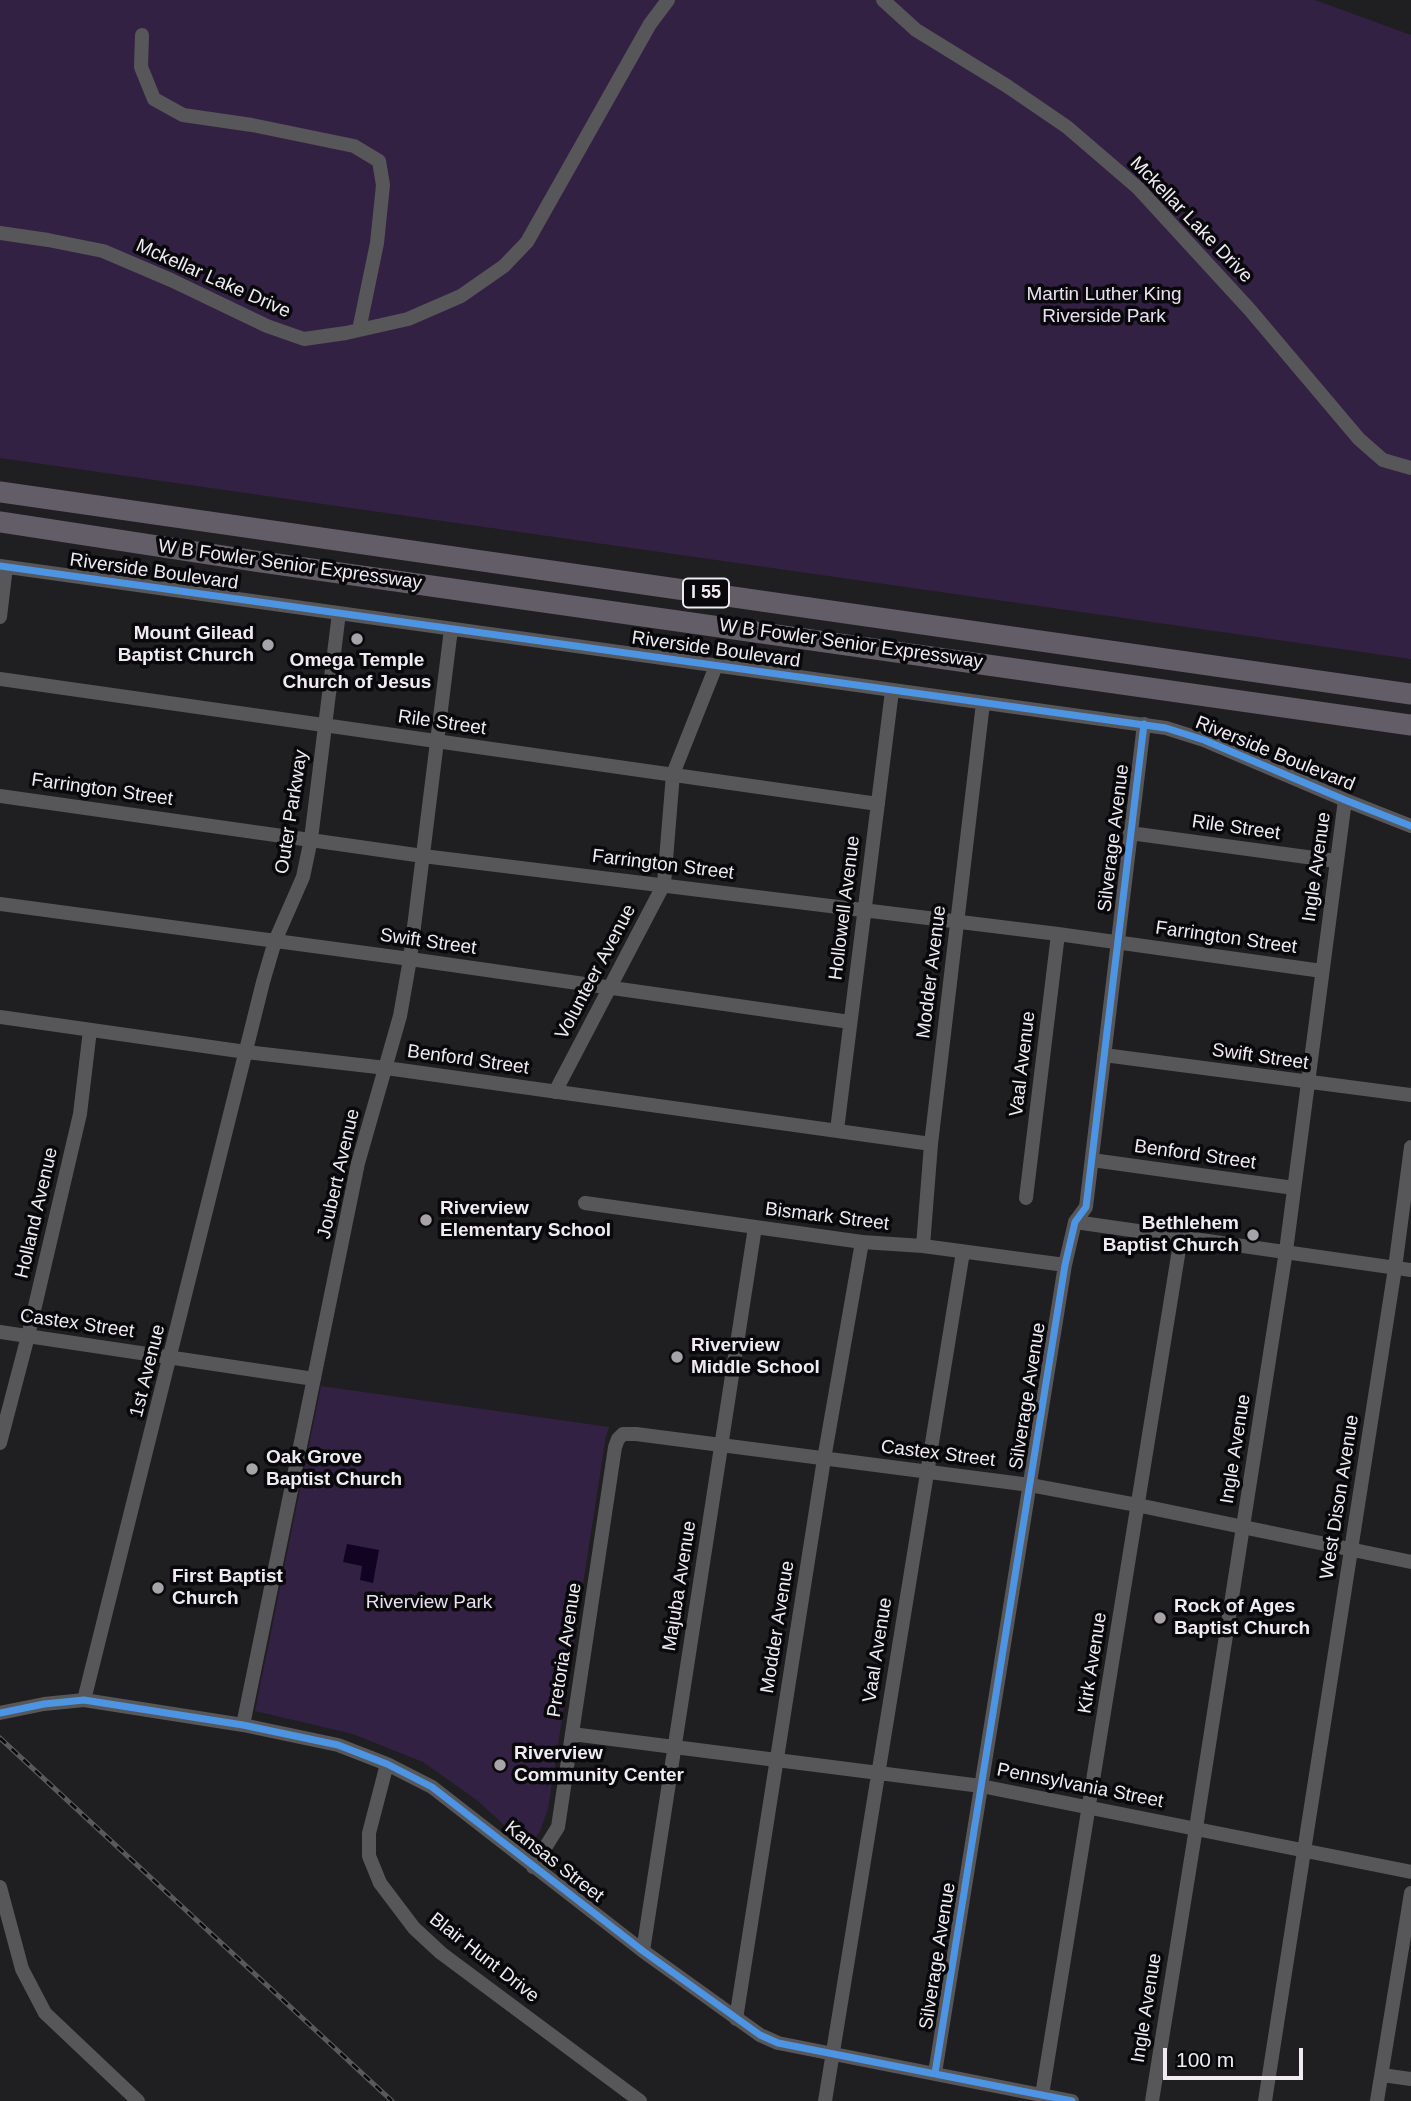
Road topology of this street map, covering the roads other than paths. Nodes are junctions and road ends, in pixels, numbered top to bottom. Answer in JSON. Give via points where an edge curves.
{"nodes":[{"id":1,"x":667,"y":0,"type":"edge"},
{"id":2,"x":883,"y":0,"type":"edge"},
{"id":3,"x":142,"y":35,"type":"dead end"},
{"id":4,"x":0,"y":233,"type":"edge"},
{"id":5,"x":359,"y":330,"type":"junction"},
{"id":6,"x":1411,"y":468,"type":"edge"},
{"id":7,"x":0,"y":492,"type":"edge"},
{"id":8,"x":0,"y":522,"type":"edge"},
{"id":9,"x":3,"y":567,"type":"edge"},
{"id":10,"x":339,"y":613,"type":"junction"},
{"id":11,"x":0,"y":617,"type":"edge"},
{"id":12,"x":451,"y":629,"type":"junction"},
{"id":13,"x":716,"y":666,"type":"junction"},
{"id":14,"x":0,"y":679,"type":"edge"},
{"id":15,"x":892,"y":691,"type":"junction"},
{"id":16,"x":1411,"y":694,"type":"edge"},
{"id":17,"x":983,"y":703,"type":"junction"},
{"id":18,"x":1144,"y":724,"type":"junction"},
{"id":19,"x":1411,"y":725,"type":"edge"},
{"id":20,"x":325,"y":726,"type":"junction"},
{"id":21,"x":437,"y":742,"type":"junction"},
{"id":22,"x":673,"y":774,"type":"junction"},
{"id":23,"x":0,"y":796,"type":"edge"},
{"id":24,"x":1345,"y":800,"type":"junction"},
{"id":25,"x":878,"y":804,"type":"junction"},
{"id":26,"x":1411,"y":826,"type":"edge"},
{"id":27,"x":1130,"y":833,"type":"junction"},
{"id":28,"x":311,"y":839,"type":"junction"},
{"id":29,"x":423,"y":856,"type":"junction"},
{"id":30,"x":1336,"y":861,"type":"junction"},
{"id":31,"x":664,"y":884,"type":"junction"},
{"id":32,"x":0,"y":904,"type":"edge"},
{"id":33,"x":864,"y":910,"type":"junction"},
{"id":34,"x":958,"y":921,"type":"junction"},
{"id":35,"x":1058,"y":934,"type":"junction"},
{"id":36,"x":275,"y":941,"type":"junction"},
{"id":37,"x":1118,"y":942,"type":"junction"},
{"id":38,"x":410,"y":959,"type":"junction"},
{"id":39,"x":1322,"y":971,"type":"junction"},
{"id":40,"x":610,"y":987,"type":"junction"},
{"id":41,"x":0,"y":1017,"type":"edge"},
{"id":42,"x":850,"y":1022,"type":"junction"},
{"id":43,"x":90,"y":1030,"type":"junction"},
{"id":44,"x":246,"y":1052,"type":"junction"},
{"id":45,"x":1104,"y":1055,"type":"junction"},
{"id":46,"x":386,"y":1068,"type":"junction"},
{"id":47,"x":1308,"y":1082,"type":"junction"},
{"id":48,"x":555,"y":1092,"type":"junction"},
{"id":49,"x":1411,"y":1095,"type":"edge"},
{"id":50,"x":837,"y":1130,"type":"junction"},
{"id":51,"x":931,"y":1144,"type":"junction"},
{"id":52,"x":1411,"y":1147,"type":"edge"},
{"id":53,"x":1092,"y":1160,"type":"junction"},
{"id":54,"x":1294,"y":1188,"type":"junction"},
{"id":55,"x":1026,"y":1198,"type":"dead end"},
{"id":56,"x":585,"y":1203,"type":"dead end"},
{"id":57,"x":1075,"y":1222,"type":"junction"},
{"id":58,"x":755,"y":1227,"type":"junction"},
{"id":59,"x":1181,"y":1237,"type":"junction"},
{"id":60,"x":862,"y":1242,"type":"junction"},
{"id":61,"x":923,"y":1246,"type":"junction"},
{"id":62,"x":1286,"y":1251,"type":"junction"},
{"id":63,"x":963,"y":1252,"type":"junction"},
{"id":64,"x":1065,"y":1265,"type":"junction"},
{"id":65,"x":1395,"y":1268,"type":"junction"},
{"id":66,"x":1411,"y":1270,"type":"edge"},
{"id":67,"x":0,"y":1332,"type":"edge"},
{"id":68,"x":28,"y":1336,"type":"junction"},
{"id":69,"x":171,"y":1357,"type":"junction"},
{"id":70,"x":314,"y":1379,"type":"junction"},
{"id":71,"x":623,"y":1434,"type":"joint"},
{"id":72,"x":0,"y":1443,"type":"edge"},
{"id":73,"x":722,"y":1446,"type":"junction"},
{"id":74,"x":824,"y":1459,"type":"junction"},
{"id":75,"x":926,"y":1471,"type":"junction"},
{"id":76,"x":1030,"y":1485,"type":"junction"},
{"id":77,"x":1137,"y":1505,"type":"junction"},
{"id":78,"x":1244,"y":1528,"type":"junction"},
{"id":79,"x":1351,"y":1550,"type":"junction"},
{"id":80,"x":1411,"y":1562,"type":"edge"},
{"id":81,"x":84,"y":1700,"type":"junction"},
{"id":82,"x":3,"y":1708,"type":"edge"},
{"id":83,"x":243,"y":1725,"type":"junction"},
{"id":84,"x":572,"y":1734,"type":"junction"},
{"id":85,"x":674,"y":1746,"type":"junction"},
{"id":86,"x":777,"y":1759,"type":"junction"},
{"id":87,"x":387,"y":1763,"type":"junction"},
{"id":88,"x":878,"y":1772,"type":"junction"},
{"id":89,"x":981,"y":1786,"type":"junction"},
{"id":90,"x":1089,"y":1806,"type":"junction"},
{"id":91,"x":1196,"y":1828,"type":"junction"},
{"id":92,"x":1304,"y":1850,"type":"junction"},
{"id":93,"x":533,"y":1867,"type":"junction"},
{"id":94,"x":1411,"y":1872,"type":"edge"},
{"id":95,"x":0,"y":1887,"type":"edge"},
{"id":96,"x":1411,"y":1893,"type":"edge"},
{"id":97,"x":643,"y":1951,"type":"junction"},
{"id":98,"x":1395,"y":1994,"type":"junction"},
{"id":99,"x":1411,"y":1996,"type":"edge"},
{"id":100,"x":736,"y":2019,"type":"junction"},
{"id":101,"x":833,"y":2054,"type":"junction"},
{"id":102,"x":935,"y":2073,"type":"junction"},
{"id":103,"x":1382,"y":2075,"type":"junction"},
{"id":104,"x":1411,"y":2079,"type":"edge"},
{"id":105,"x":1042,"y":2095,"type":"junction"},
{"id":106,"x":138,"y":2101,"type":"edge"},
{"id":107,"x":640,"y":2101,"type":"edge"},
{"id":108,"x":825,"y":2101,"type":"edge"},
{"id":109,"x":1072,"y":2101,"type":"edge"},
{"id":110,"x":1152,"y":2101,"type":"edge"},
{"id":111,"x":1265,"y":2101,"type":"edge"},
{"id":112,"x":1377,"y":2101,"type":"edge"}],
"edges":[{"from":1,"to":5,"type":"street","name":"Mckellar Lake Drive","via":[[527,242],[504,266],[461,296],[408,319]]},
{"from":2,"to":6,"type":"street","name":"Mckellar Lake Drive","via":[[916,30],[1067,127],[1138,188],[1359,439],[1383,460]]},
{"from":3,"to":5,"type":"street","via":[[141,67],[155,99],[183,115],[354,146],[379,161],[383,185],[377,243]]},
{"from":4,"to":5,"type":"street","name":"Mckellar Lake Drive","via":[[103,251],[304,339]]},
{"from":7,"to":16,"type":"highway","name":"W B Fowler Senior Expressway","number":"I 55"},
{"from":8,"to":19,"type":"highway","name":"W B Fowler Senior Expressway","number":"I 55"},
{"from":9,"to":10,"type":"street","name":"Riverside Boulevard"},
{"from":9,"to":11,"type":"street"},
{"from":10,"to":12,"type":"street","name":"Riverside Boulevard"},
{"from":10,"to":20,"type":"street","name":"Outer Parkway"},
{"from":12,"to":13,"type":"street","name":"Riverside Boulevard"},
{"from":12,"to":21,"type":"street","name":"Joubert Avenue"},
{"from":13,"to":15,"type":"street","name":"Riverside Boulevard"},
{"from":13,"to":22,"type":"street","name":"Volunteer Avenue"},
{"from":14,"to":20,"type":"street","name":"Rile Street"},
{"from":15,"to":17,"type":"street","name":"Riverside Boulevard"},
{"from":15,"to":25,"type":"street","name":"Hollowell Avenue"},
{"from":17,"to":18,"type":"street","name":"Riverside Boulevard"},
{"from":17,"to":34,"type":"street","name":"Modder Avenue"},
{"from":18,"to":24,"type":"street","name":"Riverside Boulevard","via":[[1192,736]]},
{"from":18,"to":27,"type":"street","name":"Silverage Avenue"},
{"from":20,"to":21,"type":"street","name":"Rile Street"},
{"from":20,"to":28,"type":"street","name":"Outer Parkway"},
{"from":21,"to":22,"type":"street","name":"Rile Street"},
{"from":21,"to":29,"type":"street","name":"Joubert Avenue"},
{"from":22,"to":25,"type":"street","name":"Rile Street"},
{"from":22,"to":31,"type":"street","name":"Volunteer Avenue"},
{"from":23,"to":28,"type":"street","name":"Farrington Street"},
{"from":24,"to":26,"type":"street","name":"Riverside Boulevard"},
{"from":24,"to":30,"type":"street","name":"Ingle Avenue"},
{"from":25,"to":33,"type":"street","name":"Hollowell Avenue"},
{"from":27,"to":30,"type":"street","name":"Rile Street"},
{"from":27,"to":37,"type":"street","name":"Silverage Avenue"},
{"from":28,"to":29,"type":"street","name":"Farrington Street"},
{"from":28,"to":36,"type":"street","name":"Outer Parkway","via":[[303,877]]},
{"from":29,"to":31,"type":"street","name":"Farrington Street"},
{"from":29,"to":38,"type":"street","name":"Joubert Avenue"},
{"from":30,"to":39,"type":"street","name":"Ingle Avenue"},
{"from":31,"to":33,"type":"street","name":"Farrington Street"},
{"from":31,"to":40,"type":"street","name":"Volunteer Avenue"},
{"from":32,"to":36,"type":"street","name":"Swift Street"},
{"from":33,"to":34,"type":"street","name":"Farrington Street"},
{"from":33,"to":42,"type":"street","name":"Hollowell Avenue"},
{"from":34,"to":35,"type":"street","name":"Farrington Street"},
{"from":34,"to":51,"type":"street","name":"Modder Avenue"},
{"from":35,"to":37,"type":"street","name":"Farrington Street"},
{"from":35,"to":55,"type":"street","name":"Vaal Avenue"},
{"from":36,"to":38,"type":"street","name":"Swift Street"},
{"from":36,"to":44,"type":"street","name":"Outer Parkway"},
{"from":37,"to":39,"type":"street","name":"Farrington Street"},
{"from":37,"to":45,"type":"street","name":"Silverage Avenue"},
{"from":38,"to":40,"type":"street","name":"Swift Street"},
{"from":38,"to":46,"type":"street","name":"Joubert Avenue"},
{"from":39,"to":47,"type":"street","name":"Ingle Avenue"},
{"from":40,"to":42,"type":"street","name":"Swift Street"},
{"from":40,"to":48,"type":"street","name":"Volunteer Avenue"},
{"from":41,"to":43,"type":"street","name":"Benford Street"},
{"from":42,"to":50,"type":"street","name":"Hollowell Avenue"},
{"from":43,"to":44,"type":"street","name":"Benford Street"},
{"from":43,"to":68,"type":"street","name":"Holland Avenue","via":[[80,1114]]},
{"from":44,"to":46,"type":"street","name":"Benford Street"},
{"from":44,"to":69,"type":"street","name":"1st Avenue"},
{"from":45,"to":47,"type":"street","name":"Swift Street"},
{"from":45,"to":53,"type":"street","name":"Silverage Avenue"},
{"from":46,"to":48,"type":"street","name":"Benford Street"},
{"from":46,"to":70,"type":"street","name":"Joubert Avenue","via":[[359,1163]]},
{"from":47,"to":49,"type":"street","name":"Swift Street"},
{"from":47,"to":54,"type":"street","name":"Ingle Avenue"},
{"from":48,"to":50,"type":"street","name":"Benford Street"},
{"from":50,"to":51,"type":"street","name":"Benford Street"},
{"from":51,"to":61,"type":"street","name":"Modder Avenue"},
{"from":52,"to":65,"type":"street","name":"West Dison Avenue"},
{"from":53,"to":54,"type":"street","name":"Benford Street"},
{"from":53,"to":57,"type":"street","name":"Silverage Avenue","via":[[1086,1207]]},
{"from":54,"to":62,"type":"street","name":"Ingle Avenue"},
{"from":56,"to":58,"type":"street","name":"Bismark Street"},
{"from":57,"to":59,"type":"street"},
{"from":57,"to":64,"type":"street","name":"Silverage Avenue"},
{"from":58,"to":60,"type":"street","name":"Bismark Street"},
{"from":58,"to":73,"type":"street","name":"Majuba Avenue"},
{"from":59,"to":62,"type":"street"},
{"from":59,"to":77,"type":"street","name":"Kirk Avenue"},
{"from":60,"to":61,"type":"street","name":"Bismark Street"},
{"from":60,"to":74,"type":"street","name":"Modder Avenue"},
{"from":61,"to":63,"type":"street","name":"Bismark Street"},
{"from":62,"to":65,"type":"street"},
{"from":62,"to":78,"type":"street","name":"Ingle Avenue"},
{"from":63,"to":64,"type":"street","name":"Bismark Street"},
{"from":63,"to":75,"type":"street","name":"Vaal Avenue"},
{"from":64,"to":76,"type":"street","name":"Silverage Avenue"},
{"from":65,"to":66,"type":"street"},
{"from":65,"to":79,"type":"street","name":"West Dison Avenue"},
{"from":67,"to":68,"type":"street","name":"Castex Street"},
{"from":68,"to":69,"type":"street","name":"Castex Street"},
{"from":68,"to":72,"type":"street","name":"Holland Avenue"},
{"from":69,"to":70,"type":"street","name":"Castex Street"},
{"from":69,"to":81,"type":"street","name":"1st Avenue"},
{"from":70,"to":83,"type":"street","name":"Joubert Avenue"},
{"from":71,"to":73,"type":"street","name":"Castex Street"},
{"from":71,"to":84,"type":"street","name":"Pretoria Avenue","via":[[615,1447]]},
{"from":73,"to":74,"type":"street","name":"Castex Street"},
{"from":73,"to":85,"type":"street","name":"Majuba Avenue"},
{"from":74,"to":75,"type":"street","name":"Castex Street"},
{"from":74,"to":86,"type":"street","name":"Modder Avenue"},
{"from":75,"to":76,"type":"street","name":"Castex Street"},
{"from":75,"to":88,"type":"street","name":"Vaal Avenue"},
{"from":76,"to":77,"type":"street","name":"Castex Street"},
{"from":76,"to":89,"type":"street","name":"Silverage Avenue"},
{"from":77,"to":78,"type":"street","name":"Castex Street"},
{"from":77,"to":90,"type":"street","name":"Kirk Avenue"},
{"from":78,"to":79,"type":"street","name":"Castex Street"},
{"from":78,"to":91,"type":"street","name":"Ingle Avenue"},
{"from":79,"to":80,"type":"street","name":"Castex Street"},
{"from":79,"to":92,"type":"street","name":"West Dison Avenue"},
{"from":81,"to":82,"type":"street","name":"Kansas Street"},
{"from":81,"to":83,"type":"street","name":"Kansas Street"},
{"from":83,"to":87,"type":"street","name":"Kansas Street","via":[[338,1745]]},
{"from":84,"to":85,"type":"street","name":"Pennsylvania Street"},
{"from":84,"to":93,"type":"street","name":"Pretoria Avenue","via":[[558,1828]]},
{"from":85,"to":86,"type":"street","name":"Pennsylvania Street"},
{"from":85,"to":97,"type":"street","name":"Majuba Avenue"},
{"from":86,"to":88,"type":"street","name":"Pennsylvania Street"},
{"from":86,"to":100,"type":"street","name":"Modder Avenue"},
{"from":87,"to":93,"type":"street","name":"Kansas Street","via":[[432,1787]]},
{"from":87,"to":107,"type":"street","name":"Blair Hunt Drive","via":[[369,1833],[369,1856],[380,1883],[414,1928],[441,1953]]},
{"from":88,"to":89,"type":"street","name":"Pennsylvania Street"},
{"from":88,"to":101,"type":"street","name":"Vaal Avenue"},
{"from":89,"to":90,"type":"street","name":"Pennsylvania Street"},
{"from":89,"to":102,"type":"street","name":"Silverage Avenue"},
{"from":90,"to":91,"type":"street","name":"Pennsylvania Street"},
{"from":90,"to":105,"type":"street","name":"Kirk Avenue"},
{"from":91,"to":92,"type":"street","name":"Pennsylvania Street"},
{"from":91,"to":110,"type":"street","name":"Ingle Avenue"},
{"from":92,"to":94,"type":"street","name":"Pennsylvania Street"},
{"from":92,"to":111,"type":"street","name":"West Dison Avenue"},
{"from":93,"to":97,"type":"street","name":"Kansas Street"},
{"from":95,"to":106,"type":"street","via":[[22,1969],[45,2013]]},
{"from":96,"to":98,"type":"street"},
{"from":97,"to":100,"type":"street","name":"Kansas Street"},
{"from":98,"to":99,"type":"street"},
{"from":98,"to":103,"type":"street"},
{"from":100,"to":101,"type":"street","name":"Kansas Street","via":[[778,2043]]},
{"from":101,"to":102,"type":"street","name":"Kansas Street"},
{"from":101,"to":108,"type":"street"},
{"from":102,"to":105,"type":"street","name":"Kansas Street"},
{"from":103,"to":104,"type":"street"},
{"from":103,"to":112,"type":"street"},
{"from":105,"to":109,"type":"street","name":"Kansas Street"}]}
